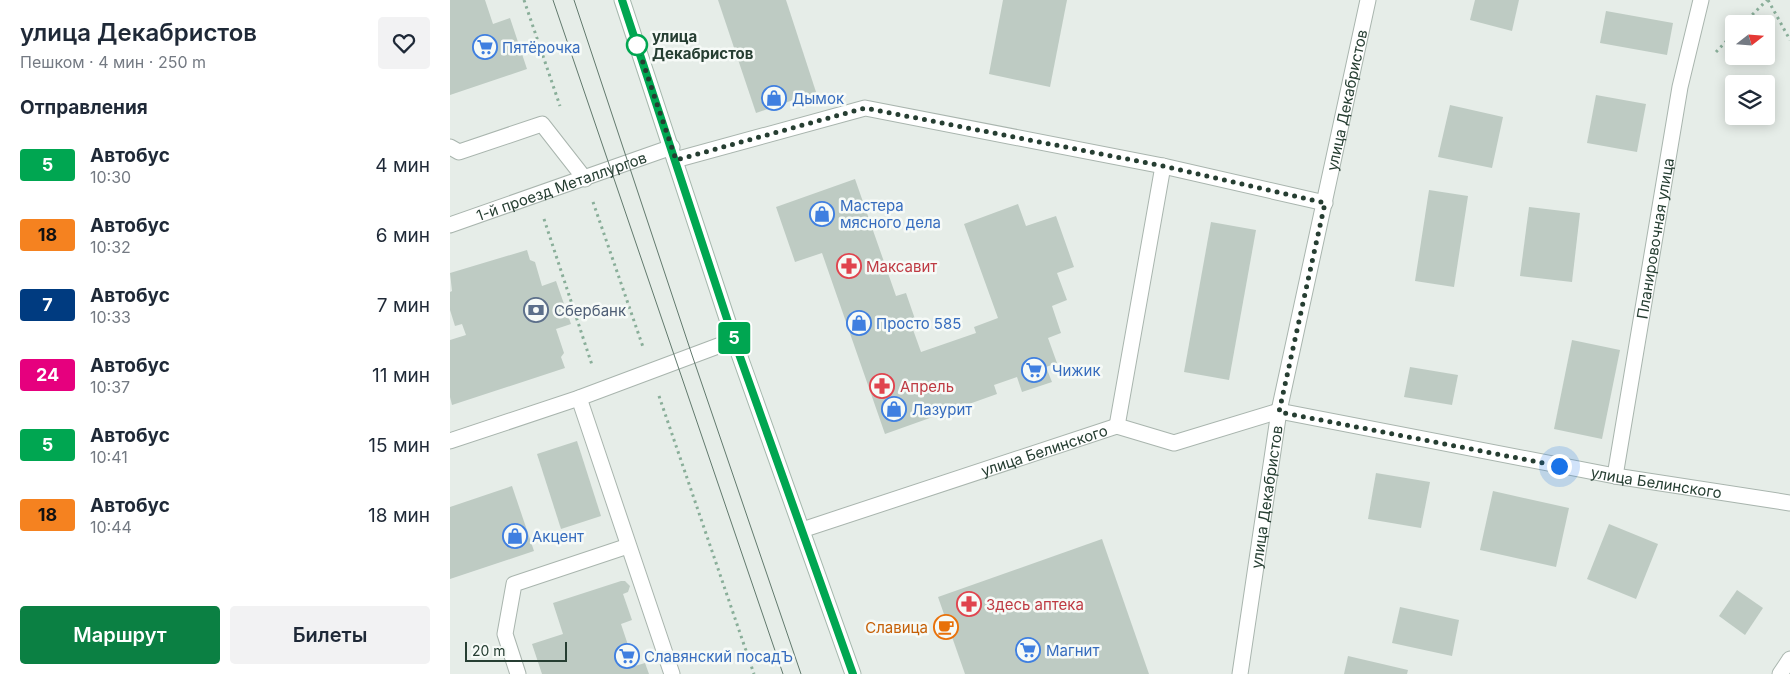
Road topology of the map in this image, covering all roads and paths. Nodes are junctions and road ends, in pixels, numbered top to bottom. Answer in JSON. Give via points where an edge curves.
{"nodes":[{"id":1,"x":524,"y":0,"type":"edge"},
{"id":2,"x":622,"y":0,"type":"edge"},
{"id":3,"x":1368,"y":0,"type":"edge"},
{"id":4,"x":1701,"y":0,"type":"edge"},
{"id":5,"x":1767,"y":0,"type":"edge"},
{"id":6,"x":1752,"y":15,"type":"edge"},
{"id":7,"x":1790,"y":40,"type":"edge"},
{"id":8,"x":563,"y":113,"type":"dead end"},
{"id":9,"x":450,"y":147,"type":"edge"},
{"id":10,"x":674,"y":154,"type":"junction"},
{"id":11,"x":1163,"y":166,"type":"junction"},
{"id":12,"x":585,"y":178,"type":"junction"},
{"id":13,"x":536,"y":195,"type":"junction"},
{"id":14,"x":1325,"y":203,"type":"junction"},
{"id":15,"x":450,"y":225,"type":"edge"},
{"id":16,"x":734,"y":340,"type":"junction"},
{"id":17,"x":651,"y":371,"type":"junction"},
{"id":18,"x":600,"y":390,"type":"junction"},
{"id":19,"x":579,"y":398,"type":"junction"},
{"id":20,"x":1279,"y":412,"type":"junction"},
{"id":21,"x":1118,"y":426,"type":"junction"},
{"id":22,"x":450,"y":440,"type":"edge"},
{"id":23,"x":1615,"y":476,"type":"junction"},
{"id":24,"x":1790,"y":503,"type":"edge"},
{"id":25,"x":802,"y":530,"type":"junction"},
{"id":26,"x":628,"y":546,"type":"junction"},
{"id":27,"x":1790,"y":659,"type":"edge"},
{"id":28,"x":518,"y":674,"type":"edge"},
{"id":29,"x":672,"y":674,"type":"edge"},
{"id":30,"x":754,"y":674,"type":"edge"},
{"id":31,"x":853,"y":674,"type":"edge"},
{"id":32,"x":1240,"y":674,"type":"edge"},
{"id":33,"x":1780,"y":674,"type":"edge"}],
"edges":[{"from":1,"to":8,"type":"path"},
{"from":2,"to":10,"type":"street"},
{"from":3,"to":14,"type":"street","name":"улица Декабристов"},
{"from":4,"to":23,"type":"street","name":"Планировочная улица","via":[[1680,88]]},
{"from":5,"to":6,"type":"path"},
{"from":5,"to":7,"type":"path"},
{"from":9,"to":12,"type":"street","via":[[459,152],[542,124]]},
{"from":10,"to":11,"type":"street","name":"1-й проезд Металлургов","via":[[865,108]]},
{"from":10,"to":12,"type":"street","name":"1-й проезд Металлургов"},
{"from":10,"to":16,"type":"street"},
{"from":11,"to":14,"type":"street","name":"1-й проезд Металлургов"},
{"from":11,"to":21,"type":"street"},
{"from":12,"to":13,"type":"street","name":"1-й проезд Металлургов"},
{"from":12,"to":17,"type":"path"},
{"from":13,"to":15,"type":"street","name":"1-й проезд Металлургов"},
{"from":13,"to":18,"type":"path"},
{"from":14,"to":20,"type":"street","name":"улица Декабристов"},
{"from":16,"to":17,"type":"street"},
{"from":16,"to":25,"type":"street"},
{"from":17,"to":18,"type":"street"},
{"from":17,"to":30,"type":"path"},
{"from":18,"to":19,"type":"street"},
{"from":19,"to":22,"type":"street"},
{"from":19,"to":26,"type":"street"},
{"from":20,"to":21,"type":"street","name":"улица Белинского","via":[[1174,443]]},
{"from":20,"to":23,"type":"street","name":"улица Белинского"},
{"from":20,"to":32,"type":"street","name":"улица Декабристов"},
{"from":21,"to":25,"type":"street","name":"улица Белинского"},
{"from":23,"to":24,"type":"street","name":"улица Белинского"},
{"from":25,"to":31,"type":"street"},
{"from":26,"to":28,"type":"street","via":[[514,584],[505,634]]},
{"from":26,"to":29,"type":"street"},
{"from":27,"to":33,"type":"street"}]}
